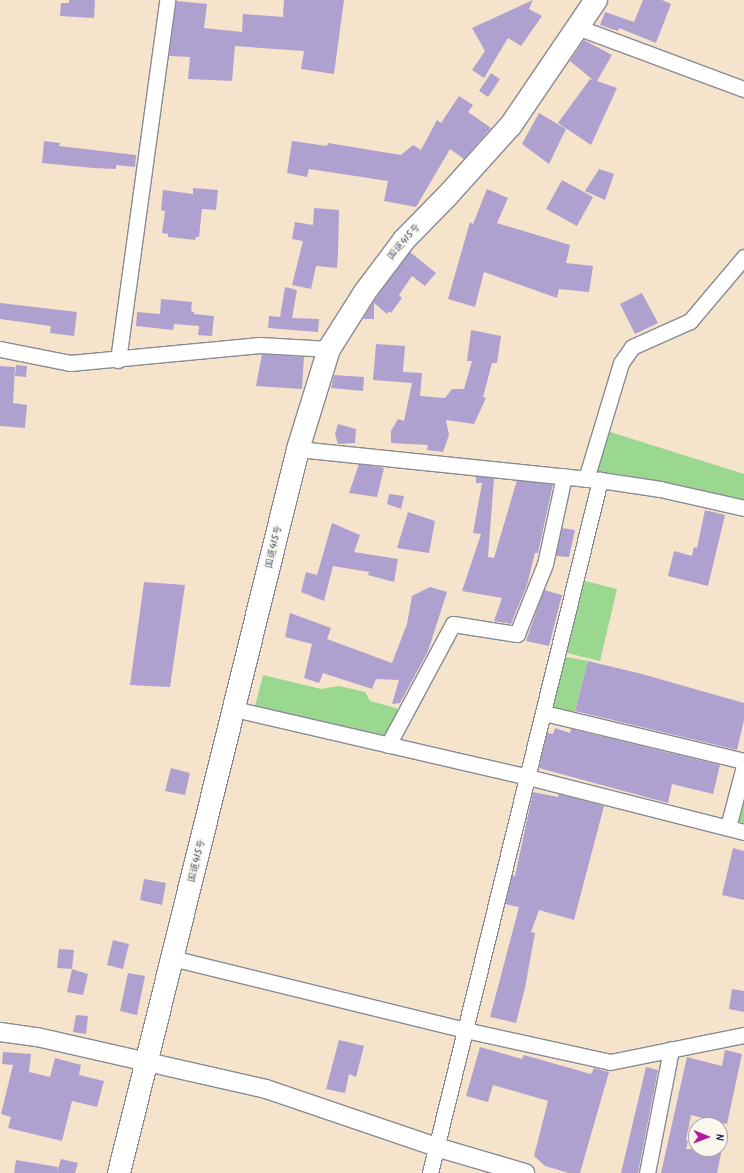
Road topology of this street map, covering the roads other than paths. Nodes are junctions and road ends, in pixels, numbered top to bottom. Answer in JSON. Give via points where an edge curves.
{"nodes":[{"id":1,"x":167,"y":0,"type":"edge"},
{"id":2,"x":596,"y":0,"type":"edge"},
{"id":3,"x":577,"y":28,"type":"junction"},
{"id":4,"x":744,"y":89,"type":"edge"},
{"id":5,"x":744,"y":257,"type":"edge"},
{"id":6,"x":0,"y":349,"type":"edge"},
{"id":7,"x":329,"y":349,"type":"junction"},
{"id":8,"x":118,"y":360,"type":"junction"},
{"id":9,"x":298,"y":449,"type":"junction"},
{"id":10,"x":564,"y":476,"type":"junction"},
{"id":11,"x":593,"y":479,"type":"junction"},
{"id":12,"x":744,"y":508,"type":"edge"},
{"id":13,"x":234,"y":709,"type":"junction"},
{"id":14,"x":544,"y":713,"type":"junction"},
{"id":15,"x":388,"y":745,"type":"junction"},
{"id":16,"x":744,"y":761,"type":"edge"},
{"id":17,"x":744,"y":766,"type":"edge"},
{"id":18,"x":528,"y":777,"type":"junction"},
{"id":19,"x":728,"y":827,"type":"junction"},
{"id":20,"x":744,"y":832,"type":"edge"},
{"id":21,"x":172,"y":958,"type":"junction"},
{"id":22,"x":465,"y":1030,"type":"junction"},
{"id":23,"x":0,"y":1032,"type":"edge"},
{"id":24,"x":744,"y":1035,"type":"edge"},
{"id":25,"x":671,"y":1049,"type":"junction"},
{"id":26,"x":147,"y":1062,"type":"junction"},
{"id":27,"x":436,"y":1147,"type":"junction"},
{"id":28,"x":119,"y":1173,"type":"edge"},
{"id":29,"x":430,"y":1173,"type":"edge"},
{"id":30,"x":525,"y":1173,"type":"edge"},
{"id":31,"x":647,"y":1173,"type":"edge"}],
"edges":[{"from":1,"to":8,"type":"street"},
{"from":2,"to":3,"type":"highway","name":"国道415号"},
{"from":3,"to":4,"type":"street"},
{"from":3,"to":7,"type":"highway","name":"国道415号","via":[[511,125],[404,240],[364,292]]},
{"from":5,"to":11,"type":"street","via":[[690,321],[632,347],[621,363]]},
{"from":6,"to":8,"type":"street","via":[[70,363]]},
{"from":7,"to":8,"type":"street","via":[[260,345]]},
{"from":7,"to":9,"type":"highway","name":"国道415号"},
{"from":9,"to":10,"type":"street"},
{"from":9,"to":13,"type":"highway","name":"国道415号"},
{"from":10,"to":11,"type":"street"},
{"from":10,"to":15,"type":"street","via":[[545,564],[517,634],[453,624]]},
{"from":11,"to":12,"type":"street","via":[[660,489]]},
{"from":11,"to":14,"type":"street"},
{"from":13,"to":15,"type":"street"},
{"from":13,"to":21,"type":"highway","name":"国道415号"},
{"from":14,"to":16,"type":"street"},
{"from":14,"to":18,"type":"street"},
{"from":15,"to":18,"type":"street"},
{"from":17,"to":19,"type":"street"},
{"from":18,"to":19,"type":"street"},
{"from":18,"to":22,"type":"street"},
{"from":19,"to":20,"type":"street"},
{"from":21,"to":22,"type":"street"},
{"from":21,"to":26,"type":"highway","name":"国道415号"},
{"from":22,"to":25,"type":"street","via":[[610,1062]]},
{"from":22,"to":27,"type":"street"},
{"from":23,"to":26,"type":"street","via":[[37,1037]]},
{"from":24,"to":25,"type":"street"},
{"from":25,"to":31,"type":"street"},
{"from":26,"to":27,"type":"street","via":[[266,1089]]},
{"from":26,"to":28,"type":"highway","name":"国道415号"},
{"from":27,"to":29,"type":"street"},
{"from":27,"to":30,"type":"street"}]}
